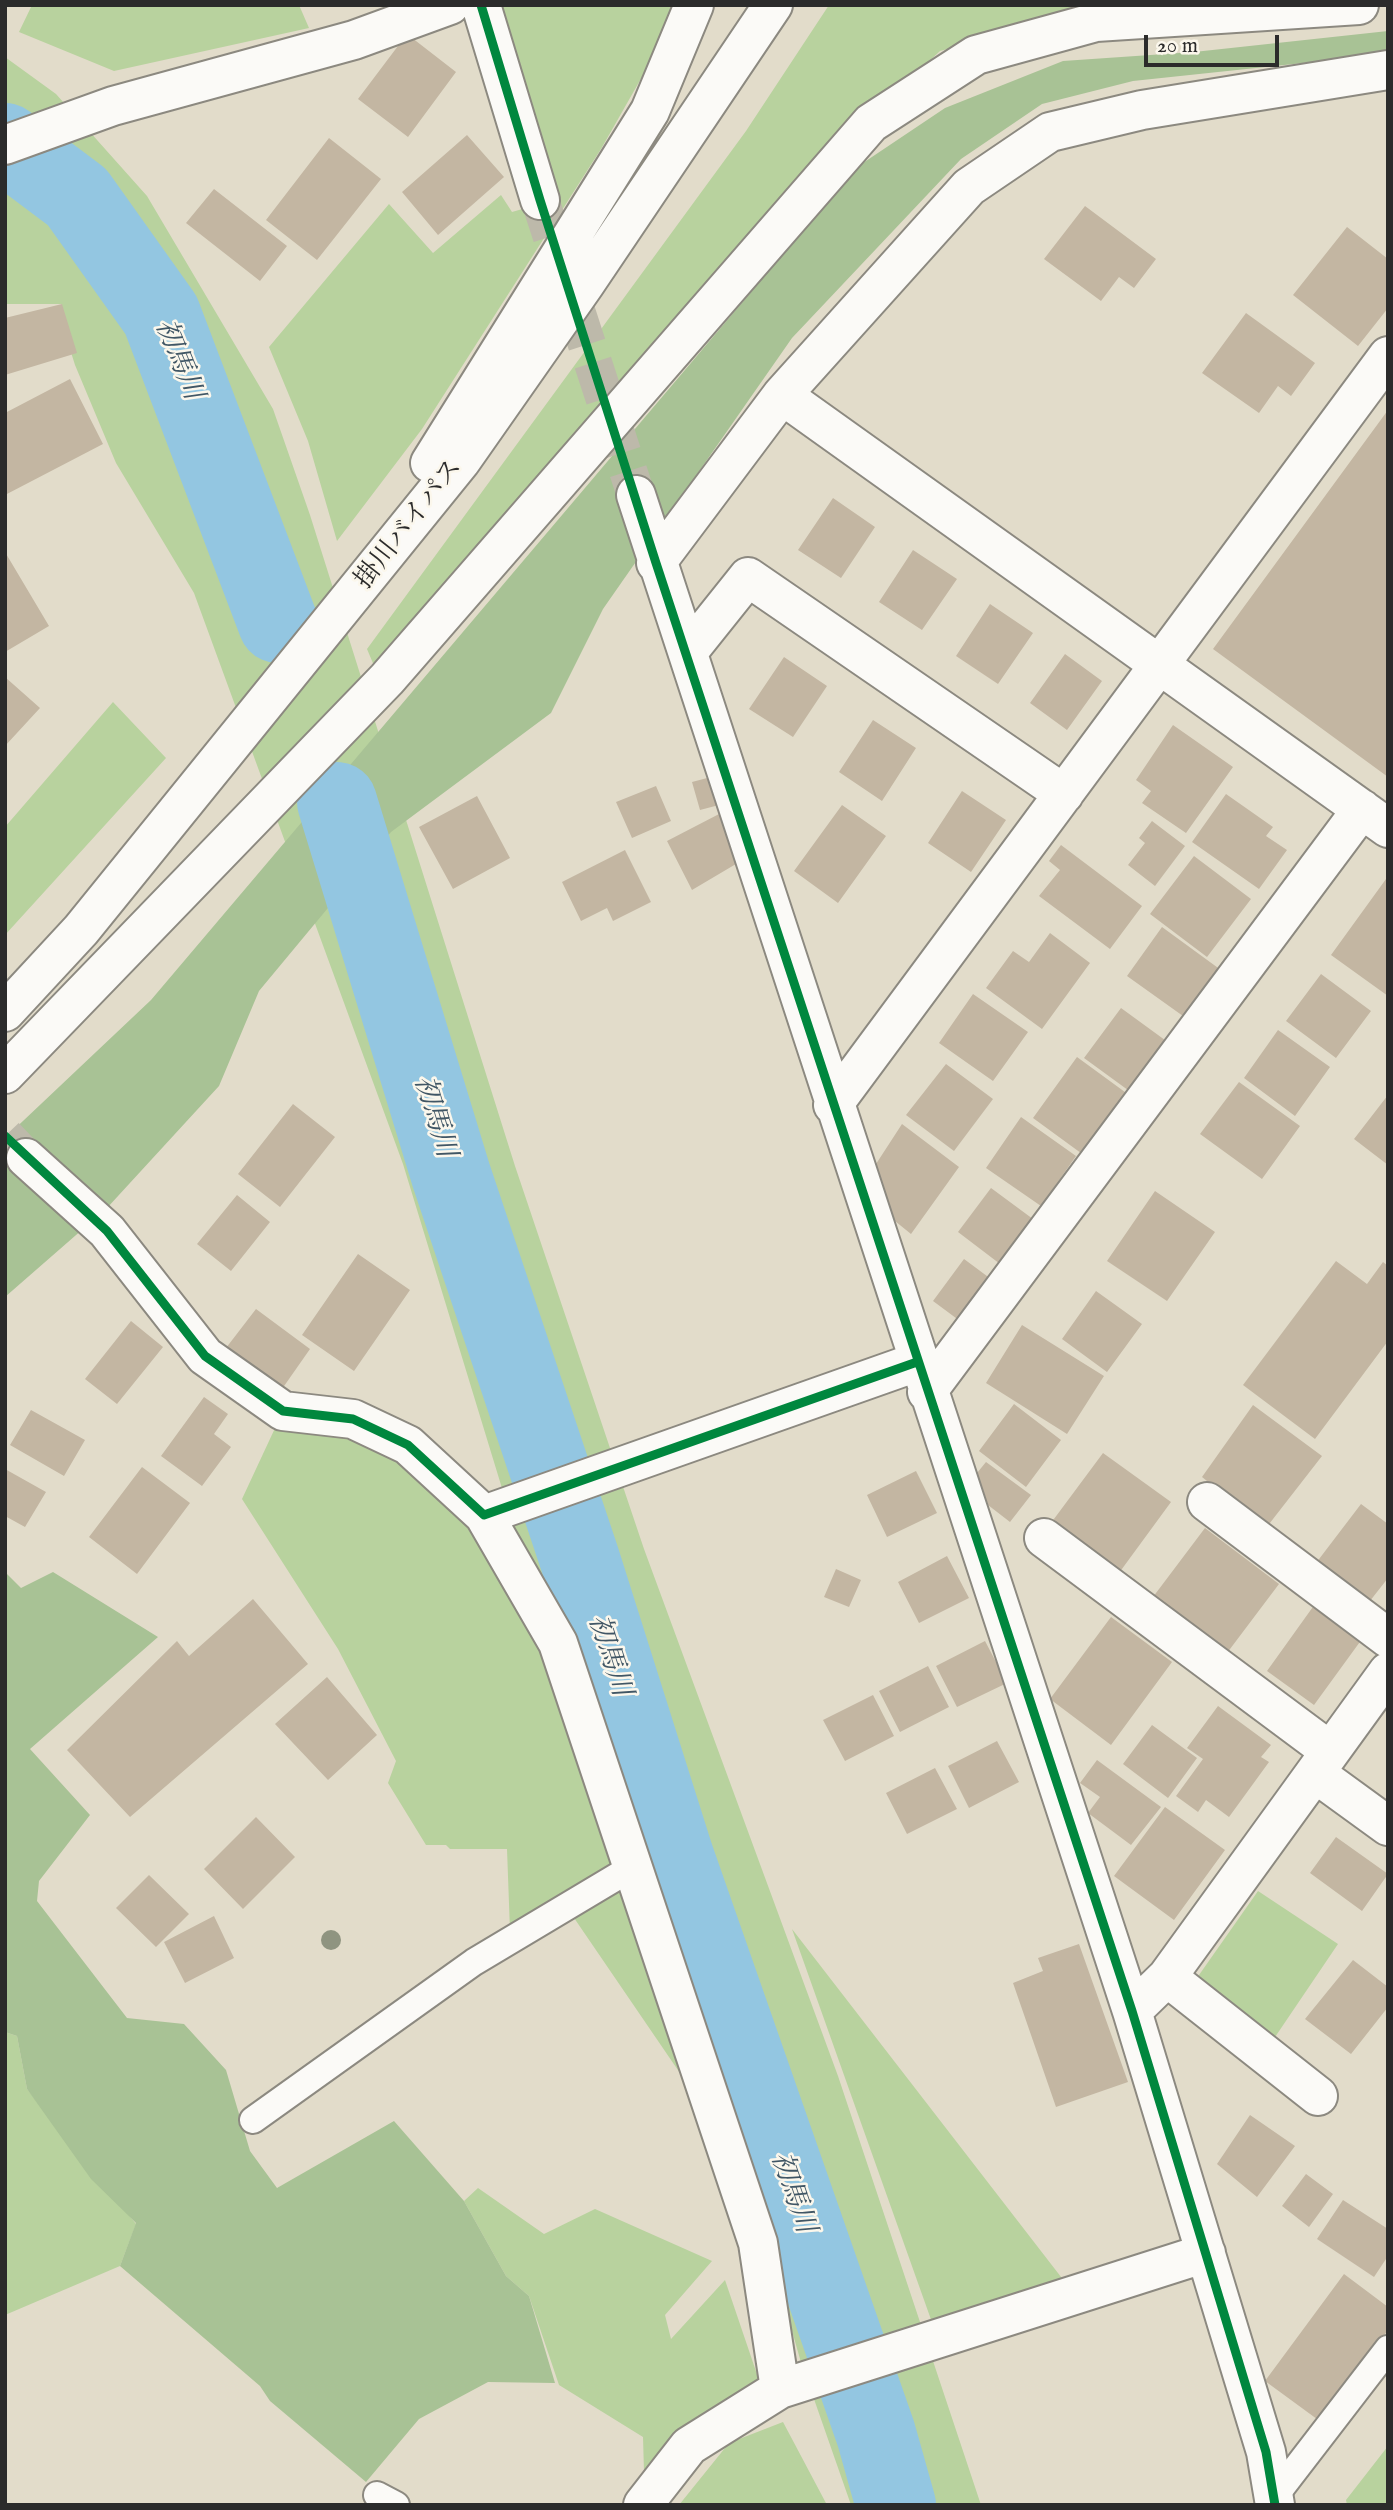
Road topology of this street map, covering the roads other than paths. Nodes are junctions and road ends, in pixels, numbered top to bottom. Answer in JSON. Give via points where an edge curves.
{"nodes":[{"id":1,"x":450,"y":5,"type":"edge"},
{"id":2,"x":481,"y":5,"type":"edge"},
{"id":3,"x":694,"y":5,"type":"edge"},
{"id":4,"x":773,"y":5,"type":"edge"},
{"id":5,"x":1359,"y":5,"type":"edge"},
{"id":6,"x":1388,"y":70,"type":"edge"},
{"id":7,"x":5,"y":145,"type":"edge"},
{"id":8,"x":540,"y":200,"type":"tunnel mouth"},
{"id":9,"x":1388,"y":356,"type":"edge"},
{"id":10,"x":782,"y":395,"type":"junction"},
{"id":11,"x":636,"y":495,"type":"tunnel mouth"},
{"id":12,"x":656,"y":563,"type":"junction"},
{"id":13,"x":326,"y":632,"type":"junction"},
{"id":14,"x":688,"y":652,"type":"junction"},
{"id":15,"x":1161,"y":665,"type":"junction"},
{"id":16,"x":1064,"y":794,"type":"junction"},
{"id":17,"x":1375,"y":818,"type":"edge"},
{"id":18,"x":5,"y":1012,"type":"edge"},
{"id":19,"x":5,"y":1074,"type":"edge"},
{"id":20,"x":833,"y":1105,"type":"junction"},
{"id":21,"x":26,"y":1158,"type":"tunnel mouth"},
{"id":22,"x":922,"y":1377,"type":"junction"},
{"id":23,"x":1206,"y":1502,"type":"dead end"},
{"id":24,"x":499,"y":1509,"type":"junction"},
{"id":25,"x":1044,"y":1538,"type":"dead end"},
{"id":26,"x":1388,"y":1638,"type":"edge"},
{"id":27,"x":1388,"y":1672,"type":"edge"},
{"id":28,"x":1323,"y":1762,"type":"junction"},
{"id":29,"x":1388,"y":1826,"type":"edge"},
{"id":30,"x":632,"y":1867,"type":"junction"},
{"id":31,"x":1167,"y":1977,"type":"junction"},
{"id":32,"x":1132,"y":2011,"type":"junction"},
{"id":33,"x":1318,"y":2096,"type":"dead end"},
{"id":34,"x":253,"y":2120,"type":"dead end"},
{"id":35,"x":1206,"y":2253,"type":"junction"},
{"id":36,"x":1388,"y":2350,"type":"edge"},
{"id":37,"x":791,"y":2386,"type":"junction"},
{"id":38,"x":1275,"y":2501,"type":"edge"},
{"id":39,"x":643,"y":2505,"type":"edge"}],
"edges":[{"from":1,"to":7,"type":"main road","via":[[354,40],[113,106]]},
{"from":2,"to":8,"type":"main road"},
{"from":3,"to":13,"type":"main road","via":[[650,111]]},
{"from":4,"to":13,"type":"main road","name":"掛川バイパス","via":[[461,461]]},
{"from":5,"to":19,"type":"main road","via":[[1097,22],[976,55],[871,123],[387,679]]},
{"from":6,"to":10,"type":"main road","via":[[1142,110],[1050,132],[969,187]]},
{"from":9,"to":15,"type":"main road"},
{"from":10,"to":12,"type":"main road"},
{"from":10,"to":15,"type":"main road"},
{"from":11,"to":12,"type":"main road"},
{"from":12,"to":14,"type":"main road"},
{"from":13,"to":18,"type":"main road","name":"掛川バイパス","via":[[81,930]]},
{"from":14,"to":16,"type":"main road","via":[[748,577]]},
{"from":14,"to":20,"type":"main road"},
{"from":15,"to":16,"type":"main road"},
{"from":15,"to":17,"type":"main road"},
{"from":16,"to":20,"type":"main road"},
{"from":17,"to":22,"type":"main road"},
{"from":20,"to":22,"type":"main road"},
{"from":21,"to":24,"type":"main road","via":[[107,1231],[205,1356],[283,1411],[354,1419],[408,1445]]},
{"from":22,"to":24,"type":"main road","via":[[612,1467]]},
{"from":22,"to":32,"type":"main road"},
{"from":23,"to":26,"type":"main road"},
{"from":24,"to":30,"type":"main road","via":[[558,1643]]},
{"from":25,"to":28,"type":"main road"},
{"from":27,"to":28,"type":"main road"},
{"from":28,"to":29,"type":"main road"},
{"from":28,"to":31,"type":"main road"},
{"from":30,"to":34,"type":"lane","via":[[474,1962]]},
{"from":30,"to":37,"type":"main road","via":[[758,2243]]},
{"from":31,"to":32,"type":"main road"},
{"from":31,"to":33,"type":"main road"},
{"from":32,"to":35,"type":"main road"},
{"from":35,"to":37,"type":"main road"},
{"from":35,"to":38,"type":"main road","via":[[1266,2452]]},
{"from":36,"to":38,"type":"lane"},
{"from":37,"to":39,"type":"main road","via":[[689,2446]]}]}
